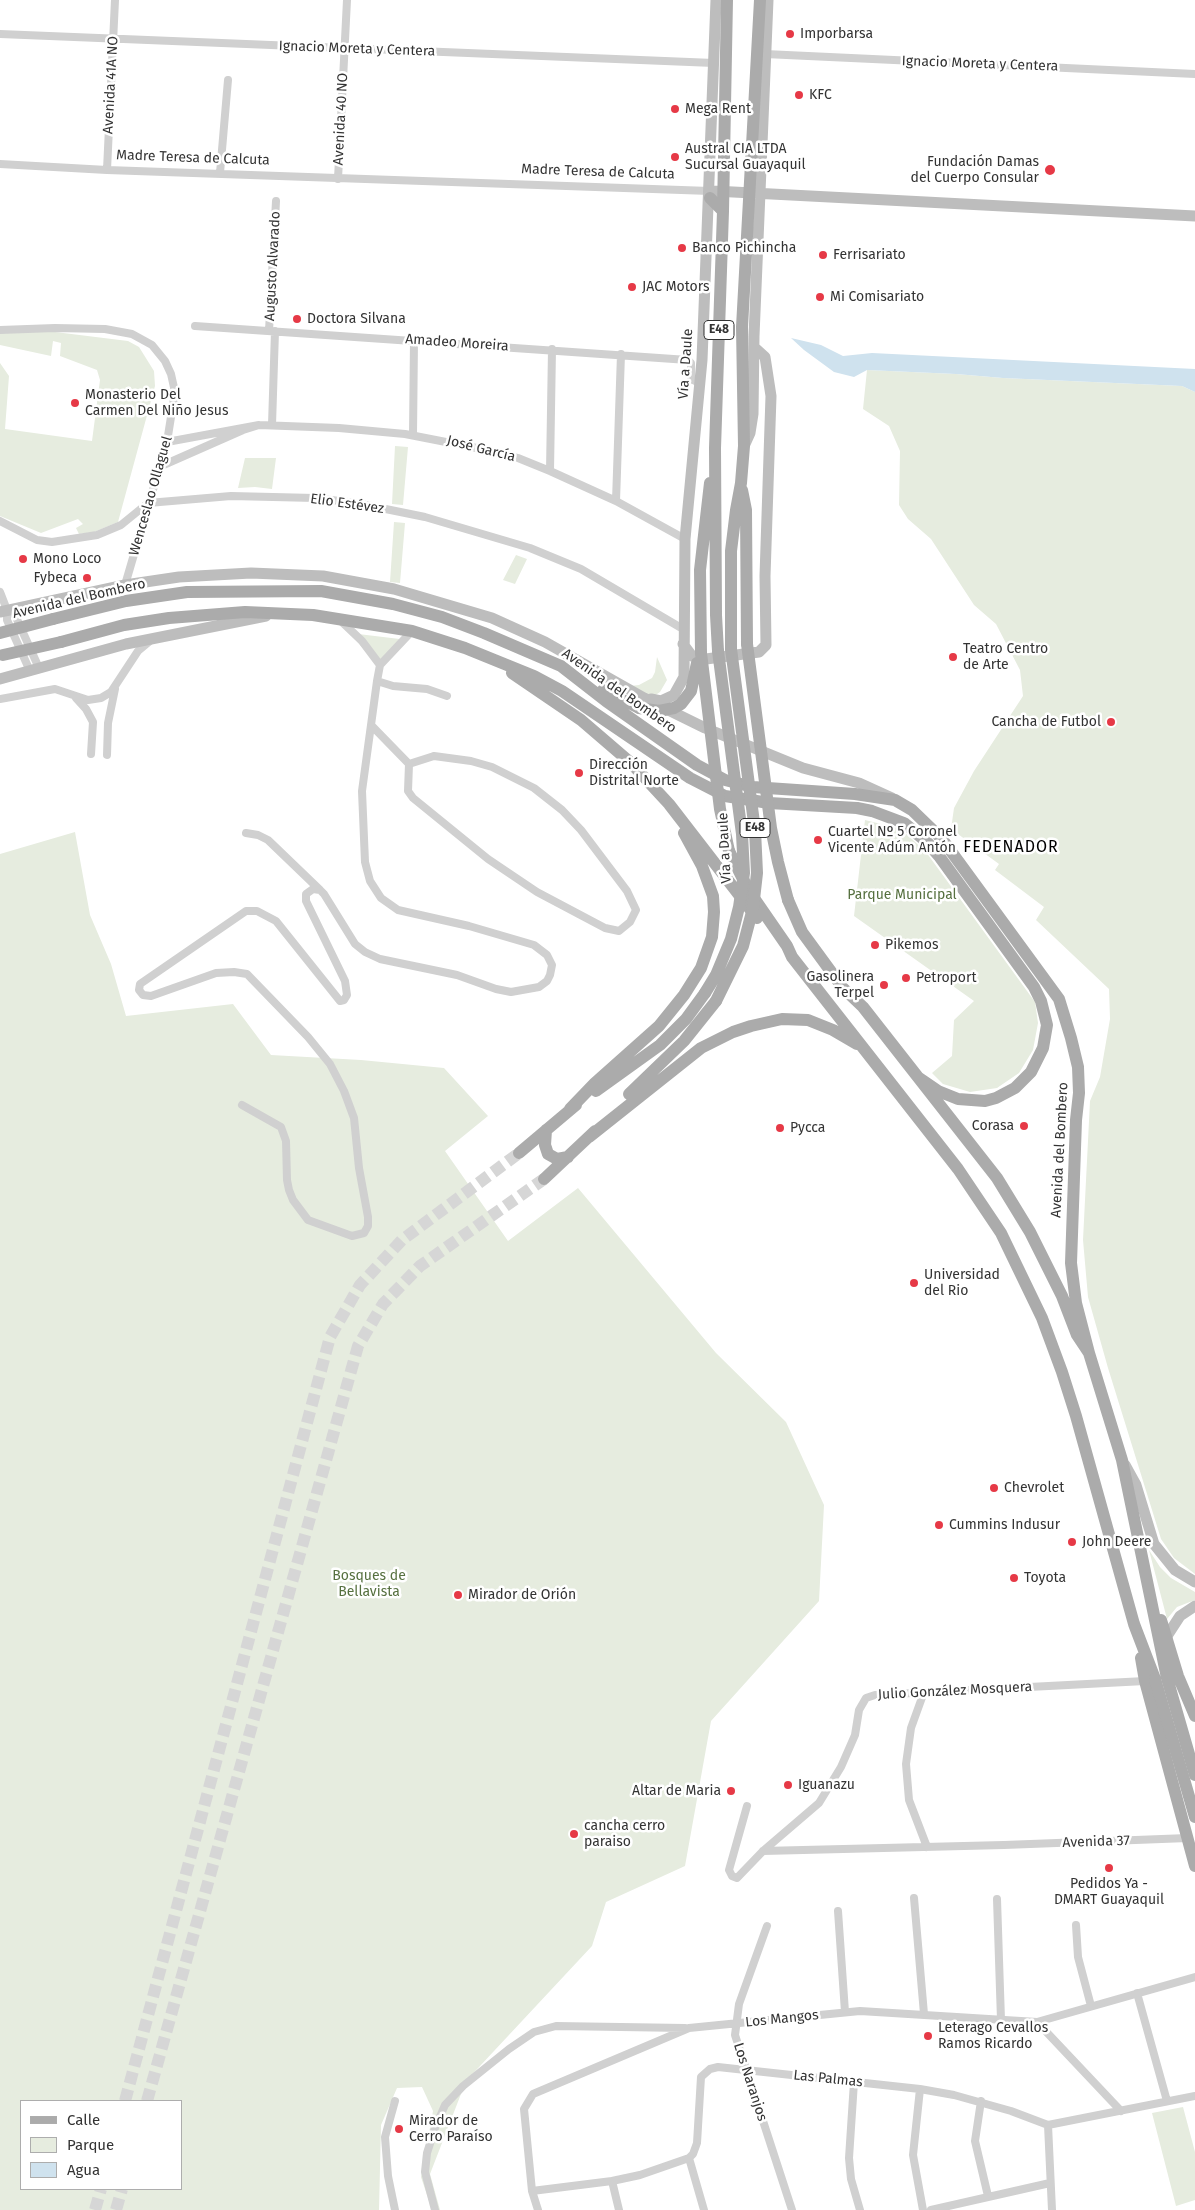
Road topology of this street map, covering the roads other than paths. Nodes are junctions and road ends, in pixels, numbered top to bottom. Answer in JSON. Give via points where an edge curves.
{"nodes":[{"id":1,"x":115,"y":0,"type":"edge"},
{"id":2,"x":347,"y":0,"type":"edge"},
{"id":3,"x":716,"y":0,"type":"edge"},
{"id":4,"x":727,"y":0,"type":"edge"},
{"id":5,"x":760,"y":0,"type":"edge"},
{"id":6,"x":768,"y":0,"type":"edge"},
{"id":7,"x":0,"y":34,"type":"edge"},
{"id":8,"x":113,"y":39,"type":"junction"},
{"id":9,"x":344,"y":49,"type":"junction"},
{"id":10,"x":765,"y":54,"type":"junction"},
{"id":11,"x":714,"y":63,"type":"junction"},
{"id":12,"x":1195,"y":74,"type":"edge"},
{"id":13,"x":228,"y":80,"type":"dead end"},
{"id":14,"x":0,"y":164,"type":"edge"},
{"id":15,"x":107,"y":170,"type":"junction"},
{"id":16,"x":220,"y":174,"type":"junction"},
{"id":17,"x":338,"y":178,"type":"junction"},
{"id":18,"x":723,"y":192,"type":"junction"},
{"id":19,"x":754,"y":193,"type":"junction"},
{"id":20,"x":710,"y":195,"type":"junction"},
{"id":21,"x":276,"y":201,"type":"dead end"},
{"id":22,"x":723,"y":211,"type":"junction"},
{"id":23,"x":1195,"y":216,"type":"edge"},
{"id":24,"x":195,"y":326,"type":"dead end"},
{"id":25,"x":0,"y":330,"type":"edge"},
{"id":26,"x":272,"y":331,"type":"junction"},
{"id":27,"x":414,"y":340,"type":"junction"},
{"id":28,"x":754,"y":347,"type":"junction"},
{"id":29,"x":552,"y":350,"type":"junction"},
{"id":30,"x":621,"y":354,"type":"junction"},
{"id":31,"x":700,"y":384,"type":"junction"},
{"id":32,"x":272,"y":424,"type":"junction"},
{"id":33,"x":259,"y":425,"type":"junction"},
{"id":34,"x":413,"y":435,"type":"junction"},
{"id":35,"x":167,"y":442,"type":"junction"},
{"id":36,"x":744,"y":446,"type":"junction"},
{"id":37,"x":715,"y":448,"type":"junction"},
{"id":38,"x":159,"y":467,"type":"junction"},
{"id":39,"x":550,"y":471,"type":"junction"},
{"id":40,"x":741,"y":482,"type":"junction"},
{"id":41,"x":616,"y":501,"type":"junction"},
{"id":42,"x":148,"y":503,"type":"junction"},
{"id":43,"x":0,"y":522,"type":"edge"},
{"id":44,"x":685,"y":539,"type":"junction"},
{"id":45,"x":125,"y":585,"type":"junction"},
{"id":46,"x":0,"y":592,"type":"edge"},
{"id":47,"x":4,"y":611,"type":"edge"},
{"id":48,"x":278,"y":613,"type":"junction"},
{"id":49,"x":337,"y":618,"type":"junction"},
{"id":50,"x":683,"y":629,"type":"junction"},
{"id":51,"x":412,"y":631,"type":"junction"},
{"id":52,"x":0,"y":633,"type":"edge"},
{"id":53,"x":154,"y":638,"type":"junction"},
{"id":54,"x":683,"y":644,"type":"junction"},
{"id":55,"x":700,"y":653,"type":"junction"},
{"id":56,"x":1,"y":655,"type":"edge"},
{"id":57,"x":484,"y":656,"type":"junction"},
{"id":58,"x":380,"y":665,"type":"junction"},
{"id":59,"x":561,"y":666,"type":"junction"},
{"id":60,"x":35,"y":669,"type":"junction"},
{"id":61,"x":0,"y":679,"type":"edge"},
{"id":62,"x":377,"y":681,"type":"junction"},
{"id":63,"x":116,"y":684,"type":"junction"},
{"id":64,"x":70,"y":694,"type":"junction"},
{"id":65,"x":447,"y":696,"type":"dead end"},
{"id":66,"x":0,"y":698,"type":"edge"},
{"id":67,"x":641,"y":703,"type":"junction"},
{"id":68,"x":372,"y":726,"type":"junction"},
{"id":69,"x":91,"y":754,"type":"dead end"},
{"id":70,"x":107,"y":755,"type":"dead end"},
{"id":71,"x":408,"y":764,"type":"junction"},
{"id":72,"x":895,"y":800,"type":"junction"},
{"id":73,"x":669,"y":804,"type":"junction"},
{"id":74,"x":246,"y":833,"type":"dead end"},
{"id":75,"x":321,"y":891,"type":"junction"},
{"id":76,"x":792,"y":957,"type":"junction"},
{"id":77,"x":864,"y":1049,"type":"junction"},
{"id":78,"x":920,"y":1078,"type":"junction"},
{"id":79,"x":242,"y":1105,"type":"dead end"},
{"id":80,"x":570,"y":1109,"type":"junction"},
{"id":81,"x":546,"y":1130,"type":"junction"},
{"id":82,"x":589,"y":1136,"type":"junction"},
{"id":83,"x":519,"y":1153,"type":"tunnel mouth"},
{"id":84,"x":568,"y":1157,"type":"junction"},
{"id":85,"x":544,"y":1179,"type":"tunnel mouth"},
{"id":86,"x":1089,"y":1353,"type":"junction"},
{"id":87,"x":1122,"y":1460,"type":"junction"},
{"id":88,"x":1142,"y":1557,"type":"junction"},
{"id":89,"x":1195,"y":1582,"type":"edge"},
{"id":90,"x":1195,"y":1606,"type":"edge"},
{"id":91,"x":1167,"y":1636,"type":"junction"},
{"id":92,"x":1155,"y":1679,"type":"junction"},
{"id":93,"x":924,"y":1692,"type":"junction"},
{"id":94,"x":1194,"y":1717,"type":"edge"},
{"id":95,"x":1195,"y":1775,"type":"edge"},
{"id":96,"x":1174,"y":1788,"type":"junction"},
{"id":97,"x":1195,"y":1793,"type":"edge"},
{"id":98,"x":747,"y":1806,"type":"dead end"},
{"id":99,"x":1195,"y":1816,"type":"edge"},
{"id":100,"x":1191,"y":1834,"type":"edge"},
{"id":101,"x":926,"y":1847,"type":"junction"},
{"id":102,"x":763,"y":1850,"type":"junction"},
{"id":103,"x":1195,"y":1866,"type":"edge"},
{"id":104,"x":914,"y":1898,"type":"dead end"},
{"id":105,"x":997,"y":1899,"type":"dead end"},
{"id":106,"x":838,"y":1911,"type":"dead end"},
{"id":107,"x":1076,"y":1925,"type":"dead end"},
{"id":108,"x":767,"y":1926,"type":"dead end"},
{"id":109,"x":1195,"y":1977,"type":"edge"},
{"id":110,"x":1137,"y":1993,"type":"junction"},
{"id":111,"x":1091,"y":2006,"type":"junction"},
{"id":112,"x":845,"y":2012,"type":"junction"},
{"id":113,"x":924,"y":2014,"type":"junction"},
{"id":114,"x":1001,"y":2020,"type":"junction"},
{"id":115,"x":1037,"y":2022,"type":"junction"},
{"id":116,"x":735,"y":2023,"type":"junction"},
{"id":117,"x":689,"y":2028,"type":"junction"},
{"id":118,"x":745,"y":2070,"type":"junction"},
{"id":119,"x":854,"y":2082,"type":"junction"},
{"id":120,"x":920,"y":2089,"type":"junction"},
{"id":121,"x":1195,"y":2096,"type":"edge"},
{"id":122,"x":395,"y":2101,"type":"dead end"},
{"id":123,"x":981,"y":2101,"type":"junction"},
{"id":124,"x":1167,"y":2101,"type":"junction"},
{"id":125,"x":1121,"y":2111,"type":"junction"},
{"id":126,"x":1048,"y":2125,"type":"junction"},
{"id":127,"x":689,"y":2158,"type":"junction"},
{"id":128,"x":612,"y":2181,"type":"junction"},
{"id":129,"x":1050,"y":2183,"type":"junction"},
{"id":130,"x":532,"y":2191,"type":"junction"},
{"id":131,"x":988,"y":2196,"type":"junction"},
{"id":132,"x":959,"y":2207,"type":"edge"},
{"id":133,"x":395,"y":2210,"type":"edge"},
{"id":134,"x":435,"y":2210,"type":"edge"},
{"id":135,"x":538,"y":2210,"type":"edge"},
{"id":136,"x":619,"y":2210,"type":"edge"},
{"id":137,"x":704,"y":2210,"type":"edge"},
{"id":138,"x":792,"y":2210,"type":"edge"},
{"id":139,"x":860,"y":2210,"type":"edge"},
{"id":140,"x":923,"y":2210,"type":"edge"},
{"id":141,"x":931,"y":2210,"type":"edge"},
{"id":142,"x":1052,"y":2210,"type":"edge"}],
"edges":[{"from":1,"to":8,"type":"street","name":"Avenida 41A NO"},
{"from":2,"to":9,"type":"street","name":"Avenida 40 NO"},
{"from":3,"to":11,"type":"main road","name":"Vía a Daule"},
{"from":4,"to":18,"type":"main road","name":"Vía a Daule","number":"E48"},
{"from":5,"to":19,"type":"main road","number":"E48"},
{"from":6,"to":10,"type":"main road","number":"E48"},
{"from":7,"to":8,"type":"street","name":"Ignacio Moreta y Centera"},
{"from":8,"to":9,"type":"street","name":"Ignacio Moreta y Centera"},
{"from":8,"to":15,"type":"street","name":"Avenida 41A NO"},
{"from":9,"to":11,"type":"street","name":"Ignacio Moreta y Centera"},
{"from":9,"to":17,"type":"street","name":"Avenida 40 NO"},
{"from":10,"to":12,"type":"street","name":"Ignacio Moreta y Centera"},
{"from":10,"to":19,"type":"main road","number":"E48"},
{"from":11,"to":20,"type":"main road","name":"Vía a Daule"},
{"from":13,"to":16,"type":"street"},
{"from":14,"to":15,"type":"street","name":"Madre Teresa de Calcuta"},
{"from":15,"to":16,"type":"street","name":"Madre Teresa de Calcuta"},
{"from":16,"to":17,"type":"street","name":"Madre Teresa de Calcuta"},
{"from":17,"to":20,"type":"street","name":"Madre Teresa de Calcuta"},
{"from":18,"to":19,"type":"main road","name":"Madre Teresa de Calcuta"},
{"from":18,"to":20,"type":"main road","name":"Madre Teresa de Calcuta"},
{"from":18,"to":22,"type":"main road","name":"Vía a Daule","number":"E48"},
{"from":19,"to":23,"type":"main road","name":"Madre Teresa de Calcuta"},
{"from":19,"to":28,"type":"main road"},
{"from":19,"to":36,"type":"main road","number":"E48","via":[[742,327]]},
{"from":20,"to":22,"type":"main road"},
{"from":20,"to":31,"type":"main road","name":"Vía a Daule"},
{"from":21,"to":26,"type":"street","name":"Augusto Alvarado"},
{"from":22,"to":37,"type":"main road","name":"Vía a Daule","number":"E48"},
{"from":24,"to":26,"type":"street","name":"Amadeo Moreira"},
{"from":25,"to":35,"type":"street","name":"Wenceslao Ollaguel","via":[[106,330],[132,334],[152,345],[165,360],[174,392]]},
{"from":26,"to":27,"type":"street","name":"Amadeo Moreira"},
{"from":26,"to":32,"type":"street","name":"Augusto Alvarado"},
{"from":27,"to":29,"type":"street","name":"Amadeo Moreira"},
{"from":27,"to":34,"type":"street"},
{"from":28,"to":36,"type":"main road","via":[[752,423]]},
{"from":28,"to":54,"type":"main road","via":[[764,357],[770,396],[766,645],[759,652],[706,659],[692,656]]},
{"from":29,"to":30,"type":"street","name":"Amadeo Moreira"},
{"from":29,"to":39,"type":"street"},
{"from":30,"to":31,"type":"street","name":"Amadeo Moreira","via":[[688,360],[691,379]]},
{"from":30,"to":41,"type":"street"},
{"from":31,"to":44,"type":"main road","name":"Vía a Daule"},
{"from":32,"to":33,"type":"street","name":"José García"},
{"from":32,"to":34,"type":"street","name":"José García"},
{"from":33,"to":35,"type":"street","name":"José García"},
{"from":33,"to":38,"type":"street","name":"José García"},
{"from":34,"to":39,"type":"street","name":"José García","via":[[492,451]]},
{"from":35,"to":38,"type":"street","name":"Wenceslao Ollaguel"},
{"from":36,"to":40,"type":"main road","number":"E48"},
{"from":37,"to":55,"type":"main road","name":"Vía a Daule","via":[[700,570]]},
{"from":37,"to":80,"type":"main road","name":"Vía a Daule","number":"E48","bridge":true,"via":[[716,616],[742,834],[744,873],[739,908],[716,975],[686,1019],[660,1045]]},
{"from":38,"to":42,"type":"street","name":"Wenceslao Ollaguel"},
{"from":39,"to":41,"type":"street","name":"José García"},
{"from":40,"to":78,"type":"main road","bridge":true,"via":[[746,510],[747,644],[771,828],[788,900],[802,932],[843,988],[863,1007]]},
{"from":40,"to":82,"type":"main road","number":"E48","bridge":true,"via":[[732,551],[732,649],[755,830],[757,872],[753,908],[743,946],[716,1001],[684,1041]]},
{"from":41,"to":44,"type":"street","name":"José García"},
{"from":42,"to":43,"type":"street","via":[[120,525],[97,535],[52,542],[37,540]]},
{"from":42,"to":45,"type":"street","name":"Wenceslao Ollaguel"},
{"from":42,"to":50,"type":"street","name":"Elio Estévez","via":[[231,496],[315,498],[426,517],[530,548],[566,563]]},
{"from":44,"to":50,"type":"main road","name":"Vía a Daule"},
{"from":45,"to":47,"type":"main road","name":"Avenida del Bombero"},
{"from":45,"to":67,"type":"main road","name":"Avenida del Bombero","via":[[179,577],[251,573],[323,576],[394,589],[492,618],[545,642]]},
{"from":46,"to":47,"type":"street"},
{"from":47,"to":60,"type":"street","via":[[16,615]]},
{"from":48,"to":49,"type":"main road"},
{"from":48,"to":53,"type":"main road"},
{"from":48,"to":56,"type":"main road","bridge":true,"via":[[210,613],[169,618],[124,625]]},
{"from":49,"to":51,"type":"main road"},
{"from":49,"to":58,"type":"street","via":[[362,641]]},
{"from":50,"to":54,"type":"main road","name":"Vía a Daule"},
{"from":51,"to":57,"type":"main road"},
{"from":51,"to":58,"type":"street"},
{"from":52,"to":59,"type":"main road","name":"Avenida del Bombero","bridge":true,"via":[[126,601],[187,592],[321,591],[442,617]]},
{"from":53,"to":60,"type":"main road"},
{"from":53,"to":63,"type":"street","via":[[138,651]]},
{"from":54,"to":67,"type":"main road","name":"Vía a Daule","via":[[684,677],[678,690],[668,699]]},
{"from":55,"to":67,"type":"main road","bridge":true,"via":[[691,692],[681,704],[658,711]]},
{"from":55,"to":76,"type":"main road","name":"Vía a Daule","bridge":true,"via":[[720,810],[729,851],[749,891]]},
{"from":57,"to":73,"type":"main road","via":[[605,739]]},
{"from":57,"to":78,"type":"main road","via":[[562,691],[690,778],[725,796],[872,811],[904,823],[927,842],[1034,987],[1042,1001],[1047,1025],[1043,1048],[1031,1072],[1015,1088],[996,1098],[985,1101],[958,1099],[938,1091]]},
{"from":58,"to":62,"type":"street"},
{"from":59,"to":67,"type":"main road","via":[[628,704]]},
{"from":59,"to":72,"type":"main road","name":"Avenida del Bombero","via":[[689,760],[725,780],[752,787]]},
{"from":60,"to":61,"type":"main road"},
{"from":62,"to":65,"type":"street","via":[[427,689]]},
{"from":62,"to":68,"type":"street"},
{"from":63,"to":64,"type":"street","via":[[101,698],[88,700]]},
{"from":63,"to":70,"type":"street","via":[[110,703]]},
{"from":64,"to":66,"type":"street","via":[[55,689]]},
{"from":64,"to":69,"type":"street","via":[[86,709],[93,722]]},
{"from":67,"to":72,"type":"main road","name":"Avenida del Bombero","via":[[803,768],[870,787]]},
{"from":68,"to":71,"type":"street"},
{"from":68,"to":75,"type":"street","via":[[362,791],[365,862],[370,881],[381,898],[398,910],[530,943],[547,955],[552,965],[550,975],[539,987],[507,991],[465,977],[380,959],[355,944]]},
{"from":71,"to":71,"type":"street","via":[[408,791],[412,798],[488,860],[537,892],[604,928],[619,931],[634,917],[636,910],[627,891],[581,830],[534,788],[492,767],[470,761],[434,756]]},
{"from":72,"to":86,"type":"main road","name":"Avenida del Bombero","via":[[912,810],[942,839],[1059,999],[1078,1068],[1071,1264],[1076,1302]]},
{"from":73,"to":76,"type":"main road","via":[[770,936]]},
{"from":73,"to":80,"type":"main road","via":[[709,882],[714,912],[709,944],[694,980],[670,1014]]},
{"from":74,"to":75,"type":"street","via":[[268,840]]},
{"from":75,"to":79,"type":"street","via":[[309,891],[306,900],[345,981],[348,995],[344,1000],[338,999],[276,921],[263,913],[249,910],[240,913],[138,988],[143,995],[151,996],[216,973],[248,974],[308,1037],[330,1064],[354,1118],[368,1217],[368,1226],[361,1236],[352,1236],[308,1220],[289,1190],[286,1140],[281,1127]]},
{"from":76,"to":77,"type":"main road"},
{"from":77,"to":82,"type":"main road","via":[[833,1030],[808,1020],[782,1019],[759,1023],[700,1048]]},
{"from":77,"to":92,"type":"main road","via":[[982,1203],[1001,1234],[1042,1318],[1076,1416],[1134,1624]]},
{"from":78,"to":86,"type":"main road","via":[[1012,1200],[1062,1296],[1077,1335]]},
{"from":80,"to":81,"type":"main road","name":"Vía a Daule","number":"E48"},
{"from":81,"to":83,"type":"main road","name":"Vía a Daule","number":"E48"},
{"from":81,"to":84,"type":"main road","via":[[548,1154],[557,1158]]},
{"from":82,"to":84,"type":"main road","number":"E48"},
{"from":84,"to":85,"type":"main road","number":"E48"},
{"from":86,"to":87,"type":"main road"},
{"from":87,"to":88,"type":"main road"},
{"from":87,"to":89,"type":"main road","via":[[1136,1484],[1154,1544],[1175,1570]]},
{"from":88,"to":91,"type":"main road"},
{"from":88,"to":92,"type":"main road"},
{"from":90,"to":91,"type":"main road","via":[[1180,1616]]},
{"from":91,"to":94,"type":"main road"},
{"from":92,"to":93,"type":"street","name":"Julio González Mosquera"},
{"from":92,"to":95,"type":"main road"},
{"from":92,"to":96,"type":"main road"},
{"from":92,"to":99,"type":"main road","bridge":true},
{"from":93,"to":101,"type":"street","via":[[911,1728],[906,1764],[909,1800]]},
{"from":93,"to":102,"type":"street","name":"Julio González Mosquera","via":[[866,1698],[841,1767],[819,1803]]},
{"from":96,"to":97,"type":"main road","via":[[1186,1795]]},
{"from":96,"to":100,"type":"main road"},
{"from":98,"to":102,"type":"street","via":[[729,1870],[732,1876],[742,1875]]},
{"from":100,"to":101,"type":"street","name":"Avenida 37"},
{"from":100,"to":103,"type":"main road"},
{"from":101,"to":102,"type":"street","name":"Avenida 37"},
{"from":104,"to":113,"type":"street"},
{"from":105,"to":114,"type":"street"},
{"from":106,"to":112,"type":"street"},
{"from":107,"to":111,"type":"street","via":[[1078,1957]]},
{"from":108,"to":116,"type":"street","name":"Los Naranjos"},
{"from":109,"to":110,"type":"street","name":"Los Mangos"},
{"from":110,"to":111,"type":"street","name":"Los Mangos"},
{"from":110,"to":124,"type":"street"},
{"from":111,"to":115,"type":"street","name":"Los Mangos"},
{"from":112,"to":113,"type":"street","name":"Los Mangos"},
{"from":112,"to":116,"type":"street","name":"Los Mangos"},
{"from":113,"to":114,"type":"street","name":"Los Mangos"},
{"from":114,"to":115,"type":"street","name":"Los Mangos"},
{"from":115,"to":125,"type":"street"},
{"from":116,"to":117,"type":"street","name":"Los Mangos"},
{"from":116,"to":118,"type":"street","name":"Los Naranjos"},
{"from":117,"to":130,"type":"street","name":"Los Mangos","via":[[533,2094],[524,2110]]},
{"from":117,"to":134,"type":"street","via":[[556,2026],[534,2032],[509,2049],[463,2086],[445,2106],[434,2128],[425,2172]]},
{"from":118,"to":119,"type":"street","name":"Las Palmas"},
{"from":118,"to":127,"type":"street","name":"Las Palmas","via":[[718,2067],[701,2077],[697,2143]]},
{"from":118,"to":138,"type":"street","name":"Los Naranjos"},
{"from":119,"to":120,"type":"street","name":"Las Palmas"},
{"from":119,"to":139,"type":"street","via":[[848,2143],[851,2178]]},
{"from":120,"to":123,"type":"street","name":"Las Palmas"},
{"from":120,"to":140,"type":"street","via":[[913,2155]]},
{"from":121,"to":124,"type":"street"},
{"from":122,"to":133,"type":"street","via":[[384,2137]]},
{"from":123,"to":126,"type":"street","name":"Las Palmas"},
{"from":123,"to":131,"type":"street","via":[[975,2141]]},
{"from":124,"to":125,"type":"street"},
{"from":125,"to":126,"type":"street"},
{"from":126,"to":129,"type":"street"},
{"from":127,"to":128,"type":"street"},
{"from":127,"to":137,"type":"street"},
{"from":128,"to":130,"type":"street"},
{"from":128,"to":136,"type":"street"},
{"from":129,"to":131,"type":"street"},
{"from":129,"to":142,"type":"street"},
{"from":130,"to":135,"type":"street"},
{"from":131,"to":132,"type":"street"},
{"from":132,"to":141,"type":"street"}]}
